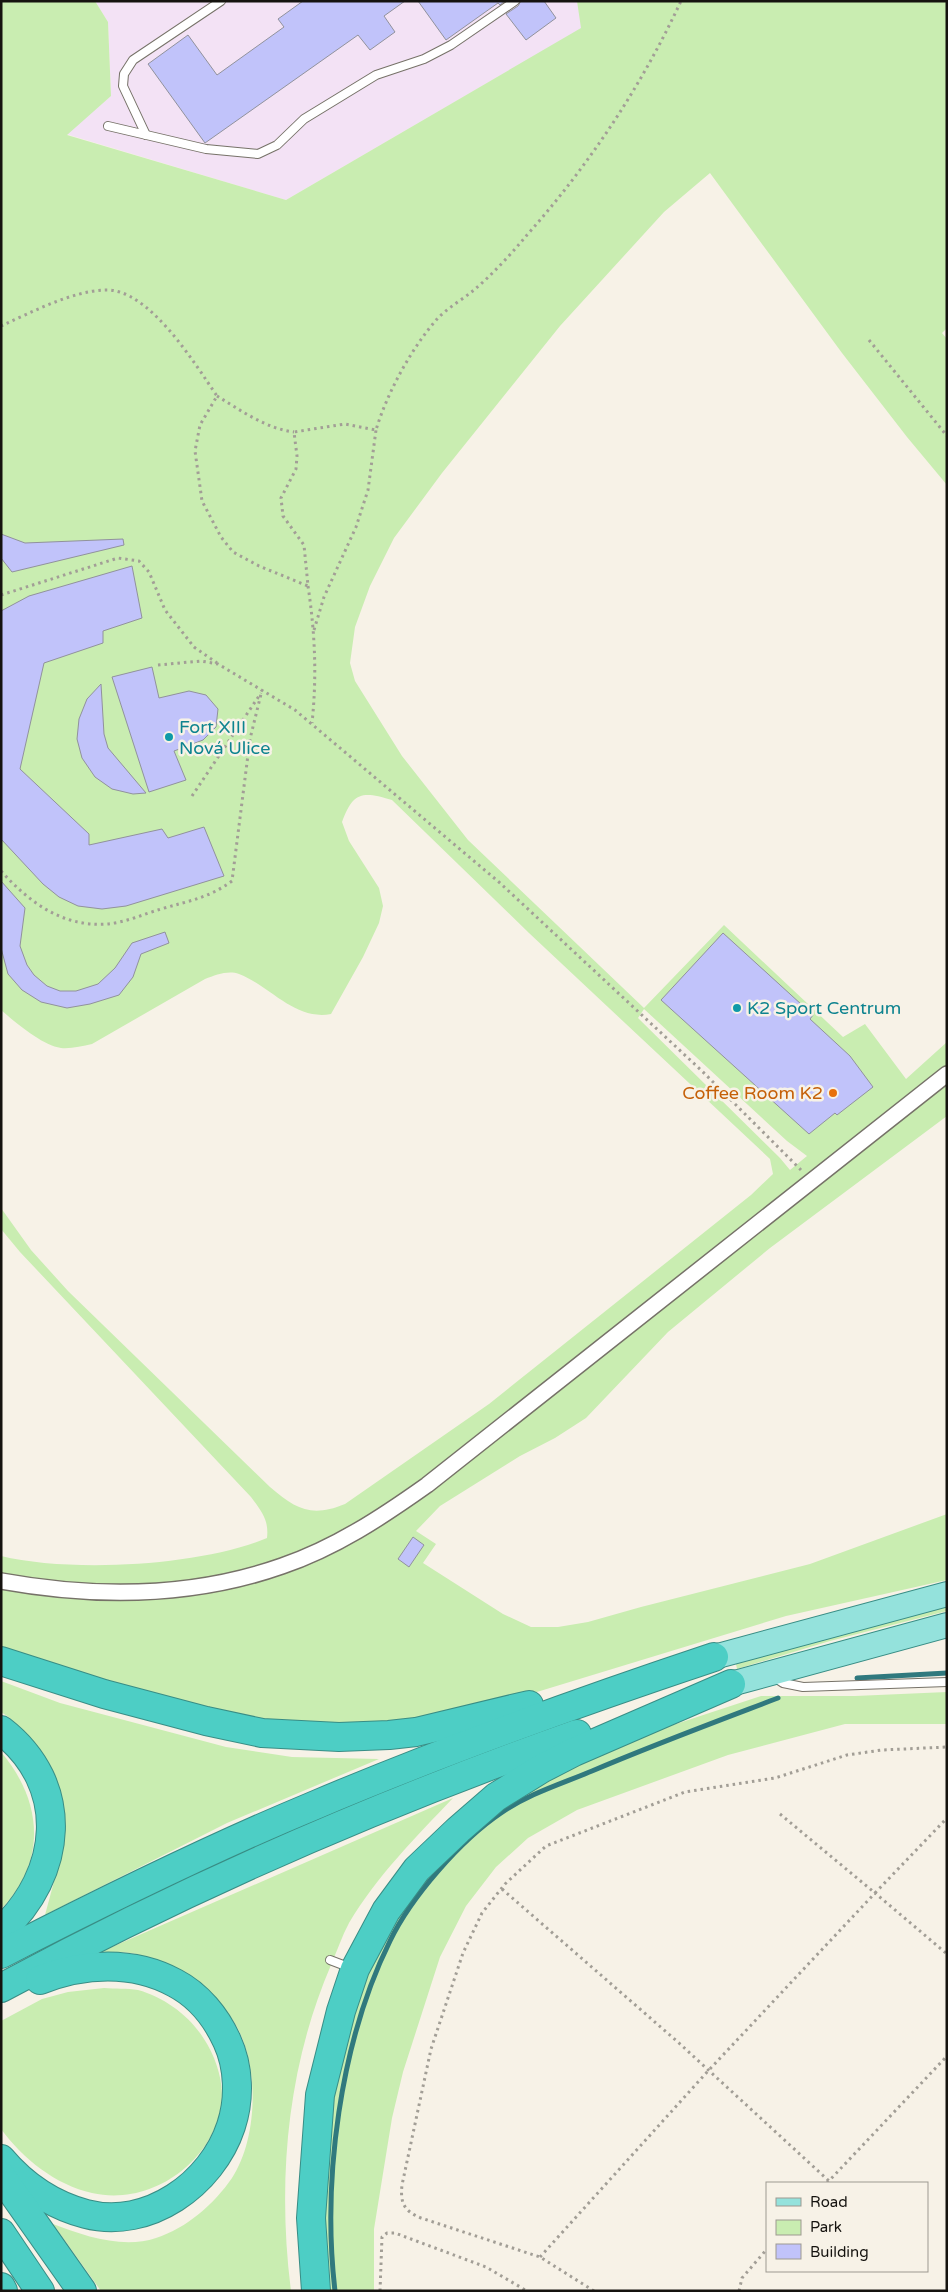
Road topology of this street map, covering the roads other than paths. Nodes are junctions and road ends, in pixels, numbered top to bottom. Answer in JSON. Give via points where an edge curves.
{"nodes":[{"id":1,"x":221,"y":1,"type":"edge"},
{"id":2,"x":515,"y":1,"type":"edge"},
{"id":3,"x":108,"y":126,"type":"dead end"},
{"id":4,"x":146,"y":135,"type":"junction"},
{"id":5,"x":947,"y":1074,"type":"edge"},
{"id":6,"x":1,"y":1581,"type":"edge"},
{"id":7,"x":947,"y":1594,"type":"edge"},
{"id":8,"x":947,"y":1625,"type":"edge"},
{"id":9,"x":714,"y":1657,"type":"junction"},
{"id":10,"x":1,"y":1662,"type":"edge"},
{"id":11,"x":768,"y":1673,"type":"junction"},
{"id":12,"x":947,"y":1682,"type":"edge"},
{"id":13,"x":731,"y":1684,"type":"junction"},
{"id":14,"x":1,"y":1730,"type":"edge"},
{"id":15,"x":1,"y":1931,"type":"edge"},
{"id":16,"x":1,"y":1954,"type":"edge"},
{"id":17,"x":330,"y":1960,"type":"dead end"},
{"id":18,"x":355,"y":1969,"type":"junction"},
{"id":19,"x":1,"y":1988,"type":"edge"},
{"id":20,"x":1,"y":1996,"type":"edge"},
{"id":21,"x":1,"y":2159,"type":"edge"},
{"id":22,"x":1,"y":2176,"type":"edge"},
{"id":23,"x":1,"y":2233,"type":"edge"},
{"id":24,"x":1,"y":2288,"type":"edge"},
{"id":25,"x":4,"y":2291,"type":"edge"},
{"id":26,"x":40,"y":2291,"type":"edge"},
{"id":27,"x":82,"y":2291,"type":"edge"},
{"id":28,"x":316,"y":2291,"type":"edge"}],
"edges":[{"from":1,"to":4,"type":"lane","via":[[133,60],[124,74],[123,86]]},
{"from":2,"to":4,"type":"lane","via":[[451,45],[424,59],[376,75],[304,119],[278,145],[258,154],[206,149]]},
{"from":3,"to":4,"type":"lane"},
{"from":5,"to":6,"type":"street","via":[[427,1485],[389,1512],[317,1552],[231,1581],[159,1592],[91,1592]]},
{"from":7,"to":9,"type":"main road"},
{"from":8,"to":11,"type":"main road"},
{"from":9,"to":10,"type":"highway","via":[[416,1732],[339,1738],[262,1733],[206,1721]]},
{"from":9,"to":16,"type":"highway","via":[[560,1709],[313,1806],[178,1866]]},
{"from":11,"to":12,"type":"lane","via":[[783,1683],[803,1687]]},
{"from":11,"to":13,"type":"main road"},
{"from":13,"to":18,"type":"highway","via":[[574,1752],[496,1797],[417,1870],[386,1911]]},
{"from":13,"to":19,"type":"highway","via":[[558,1741],[358,1818],[178,1898]]},
{"from":14,"to":15,"type":"highway","via":[[25,1754],[38,1775],[46,1797],[51,1830],[47,1863],[37,1887],[24,1908]]},
{"from":17,"to":18,"type":"lane"},
{"from":18,"to":28,"type":"highway","via":[[320,2095],[311,2218]]},
{"from":20,"to":21,"type":"highway","via":[[49,1977],[90,1968],[119,1966],[165,1977],[192,1994],[215,2019],[230,2048],[237,2083],[233,2119],[220,2152],[198,2180],[155,2208],[122,2216],[87,2214],[69,2209],[36,2191]]},
{"from":22,"to":27,"type":"highway"},
{"from":23,"to":26,"type":"highway"},
{"from":24,"to":25,"type":"highway"}]}
